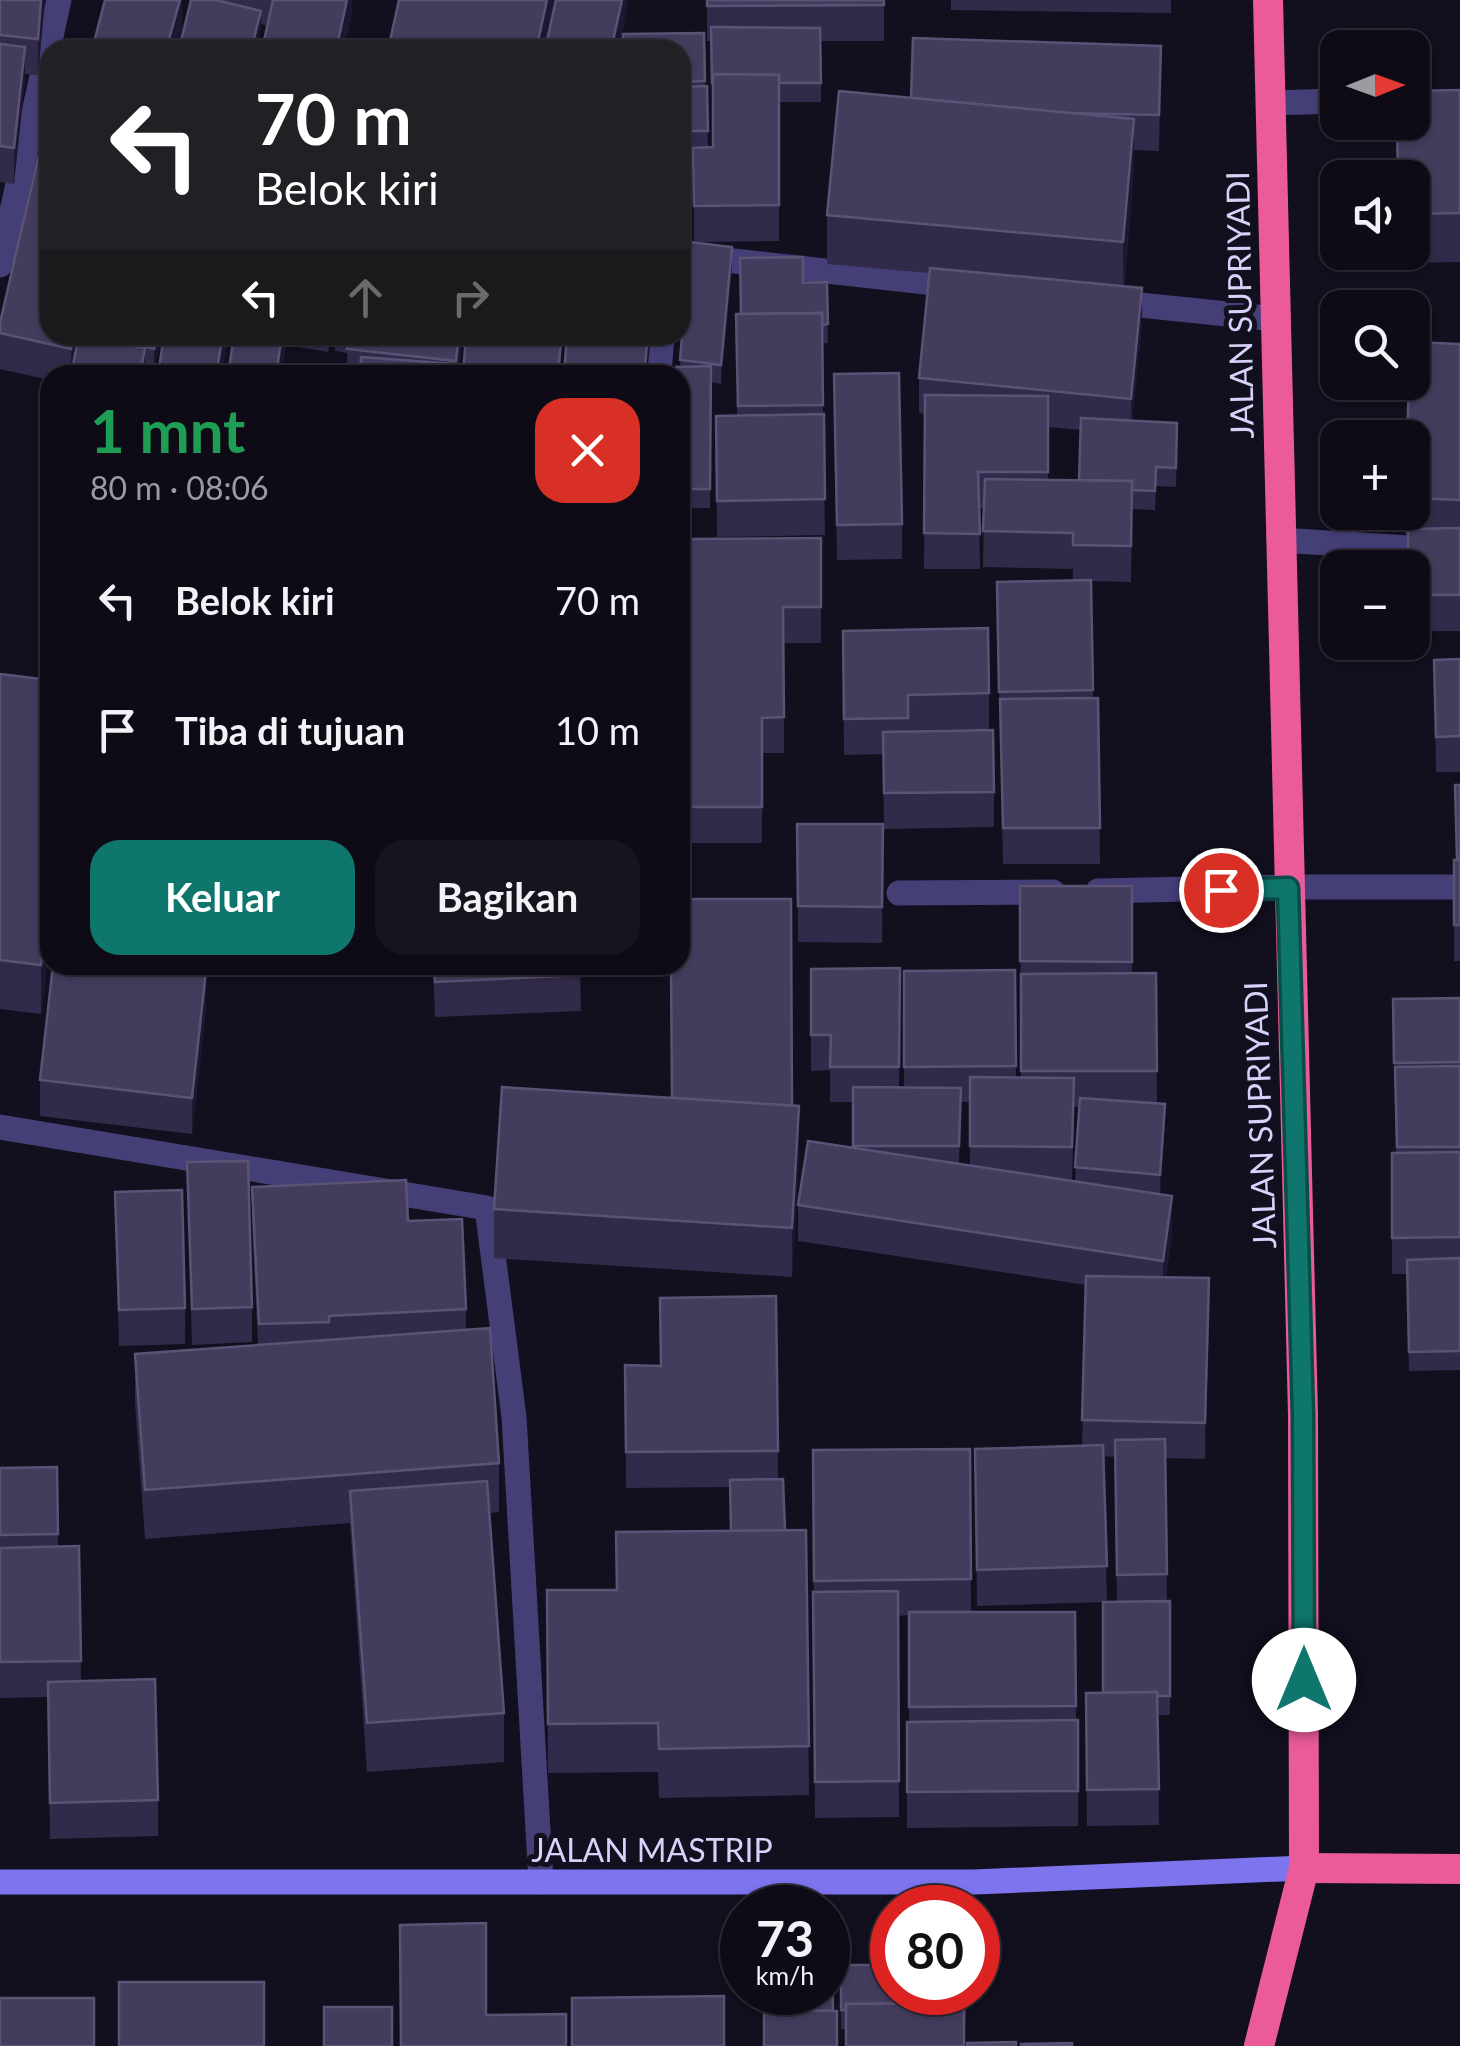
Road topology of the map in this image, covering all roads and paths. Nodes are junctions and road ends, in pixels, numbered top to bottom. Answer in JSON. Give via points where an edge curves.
{"nodes":[{"id":1,"x":59,"y":0,"type":"edge"},
{"id":2,"x":1268,"y":0,"type":"edge"},
{"id":3,"x":53,"y":40,"type":"edge"},
{"id":4,"x":1320,"y":102,"type":"edge"},
{"id":5,"x":1270,"y":103,"type":"junction"},
{"id":6,"x":40,"y":135,"type":"edge"},
{"id":7,"x":9,"y":190,"type":"edge"},
{"id":8,"x":690,"y":255,"type":"edge"},
{"id":9,"x":0,"y":265,"type":"edge"},
{"id":10,"x":990,"y":289,"type":"edge"},
{"id":11,"x":1085,"y":299,"type":"edge"},
{"id":12,"x":1275,"y":319,"type":"junction"},
{"id":13,"x":1279,"y":540,"type":"junction"},
{"id":14,"x":1460,"y":550,"type":"edge"},
{"id":15,"x":1288,"y":888,"type":"junction"},
{"id":16,"x":1460,"y":888,"type":"edge"},
{"id":17,"x":899,"y":893,"type":"dead end"},
{"id":18,"x":0,"y":1126,"type":"edge"},
{"id":19,"x":1304,"y":1868,"type":"junction"},
{"id":20,"x":1460,"y":1869,"type":"edge"},
{"id":21,"x":0,"y":1882,"type":"edge"},
{"id":22,"x":541,"y":1882,"type":"junction"},
{"id":23,"x":1259,"y":2046,"type":"edge"}],
"edges":[{"from":1,"to":3,"type":"street"},
{"from":2,"to":5,"type":"highway","name":"JALAN SUPRIYADI"},
{"from":4,"to":5,"type":"street"},
{"from":5,"to":12,"type":"highway","name":"JALAN SUPRIYADI"},
{"from":6,"to":7,"type":"street"},
{"from":7,"to":9,"type":"street"},
{"from":8,"to":10,"type":"street"},
{"from":11,"to":12,"type":"street"},
{"from":12,"to":13,"type":"highway","name":"JALAN SUPRIYADI"},
{"from":13,"to":14,"type":"street"},
{"from":13,"to":15,"type":"highway","name":"JALAN SUPRIYADI"},
{"from":15,"to":16,"type":"street"},
{"from":15,"to":17,"type":"street"},
{"from":15,"to":19,"type":"highway","name":"JALAN SUPRIYADI","via":[[1303,1415]]},
{"from":18,"to":22,"type":"street","via":[[487,1208],[514,1417]]},
{"from":19,"to":20,"type":"highway"},
{"from":19,"to":22,"type":"main road","name":"JALAN MASTRIP","via":[[974,1882]]},
{"from":19,"to":23,"type":"highway","name":"JALAN SUPRIYADI"},
{"from":21,"to":22,"type":"main road","name":"JALAN MASTRIP"}]}
